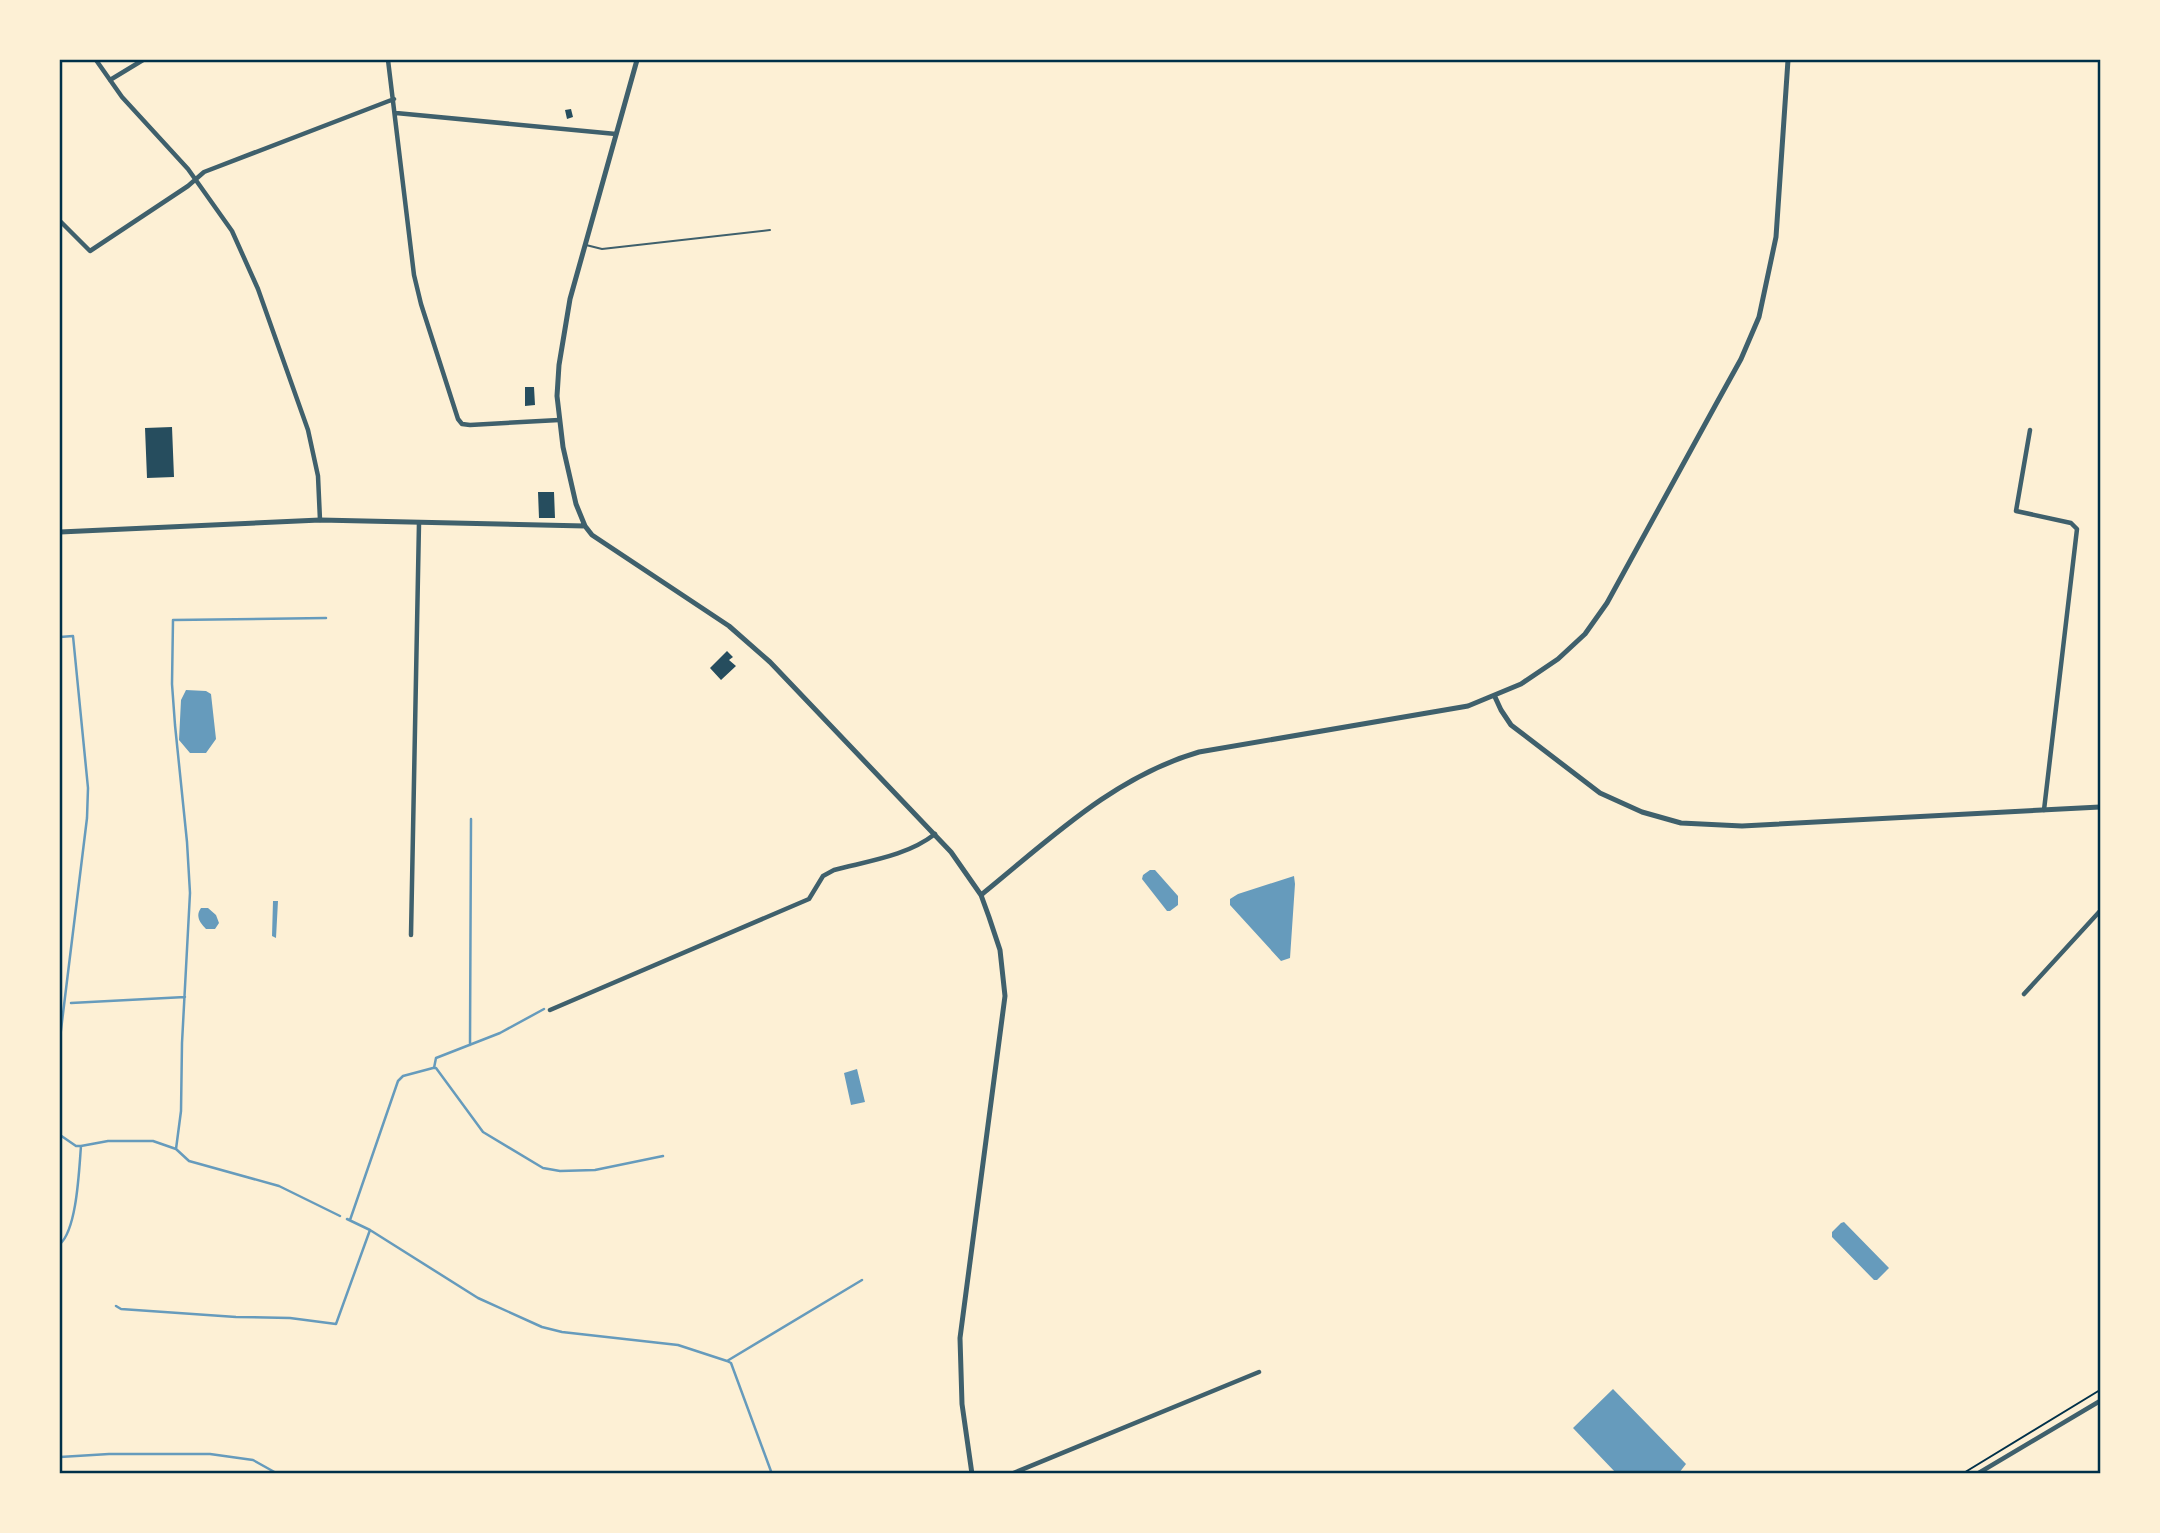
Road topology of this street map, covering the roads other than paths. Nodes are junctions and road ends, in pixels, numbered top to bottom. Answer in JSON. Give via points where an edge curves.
{"nodes":[{"id":1,"x":96,"y":60,"type":"edge"},
{"id":2,"x":143,"y":60,"type":"edge"},
{"id":3,"x":388,"y":60,"type":"edge"},
{"id":4,"x":637,"y":60,"type":"edge"},
{"id":5,"x":1788,"y":60,"type":"edge"},
{"id":6,"x":110,"y":80,"type":"junction"},
{"id":7,"x":394,"y":99,"type":"junction"},
{"id":8,"x":396,"y":113,"type":"junction"},
{"id":9,"x":616,"y":134,"type":"junction"},
{"id":10,"x":196,"y":179,"type":"junction"},
{"id":11,"x":60,"y":221,"type":"edge"},
{"id":12,"x":770,"y":230,"type":"dead end"},
{"id":13,"x":585,"y":245,"type":"junction"},
{"id":14,"x":559,"y":420,"type":"junction"},
{"id":15,"x":2030,"y":430,"type":"dead end"},
{"id":16,"x":320,"y":520,"type":"junction"},
{"id":17,"x":419,"y":523,"type":"junction"},
{"id":18,"x":586,"y":526,"type":"junction"},
{"id":19,"x":60,"y":532,"type":"edge"},
{"id":20,"x":1495,"y":696,"type":"junction"},
{"id":21,"x":2101,"y":807,"type":"edge"},
{"id":22,"x":2044,"y":810,"type":"junction"},
{"id":23,"x":935,"y":834,"type":"junction"},
{"id":24,"x":981,"y":895,"type":"junction"},
{"id":25,"x":2101,"y":911,"type":"edge"},
{"id":26,"x":411,"y":935,"type":"dead end"},
{"id":27,"x":2024,"y":994,"type":"dead end"},
{"id":28,"x":550,"y":1010,"type":"dead end"},
{"id":29,"x":1259,"y":1372,"type":"dead end"},
{"id":30,"x":2101,"y":1401,"type":"edge"},
{"id":31,"x":972,"y":1474,"type":"edge"},
{"id":32,"x":1011,"y":1474,"type":"edge"},
{"id":33,"x":1977,"y":1474,"type":"edge"}],
"edges":[{"from":1,"to":6,"type":"street"},
{"from":2,"to":6,"type":"street"},
{"from":3,"to":7,"type":"street"},
{"from":4,"to":9,"type":"street"},
{"from":5,"to":20,"type":"street","via":[[1776,237],[1759,317],[1741,359],[1607,603],[1585,634],[1540,672]]},
{"from":6,"to":10,"type":"street"},
{"from":7,"to":8,"type":"street"},
{"from":7,"to":10,"type":"street"},
{"from":8,"to":9,"type":"street"},
{"from":8,"to":14,"type":"street","via":[[414,275],[458,419],[470,425]]},
{"from":9,"to":13,"type":"street"},
{"from":10,"to":11,"type":"street","via":[[90,251]]},
{"from":10,"to":16,"type":"street","via":[[232,231],[258,289],[309,430]]},
{"from":12,"to":13,"type":"lane","via":[[602,249]]},
{"from":13,"to":14,"type":"street","via":[[564,327]]},
{"from":14,"to":18,"type":"street","via":[[572,488]]},
{"from":15,"to":22,"type":"street","via":[[2017,511],[2071,523],[2077,529]]},
{"from":16,"to":17,"type":"street"},
{"from":16,"to":19,"type":"street"},
{"from":17,"to":18,"type":"street"},
{"from":17,"to":26,"type":"street"},
{"from":18,"to":23,"type":"street","via":[[600,542],[729,626],[770,662]]},
{"from":20,"to":22,"type":"street","via":[[1511,725],[1601,793],[1642,813],[1682,823],[1742,826]]},
{"from":20,"to":24,"type":"street","via":[[1453,710],[1199,752],[1162,764],[1105,796]]},
{"from":21,"to":22,"type":"street"},
{"from":23,"to":24,"type":"street"},
{"from":23,"to":28,"type":"street","via":[[907,851],[834,870],[823,876],[808,899]]},
{"from":24,"to":31,"type":"street","via":[[1000,950],[1005,996],[960,1338],[962,1404]]},
{"from":25,"to":27,"type":"street"},
{"from":29,"to":32,"type":"street"},
{"from":30,"to":33,"type":"street"}]}
